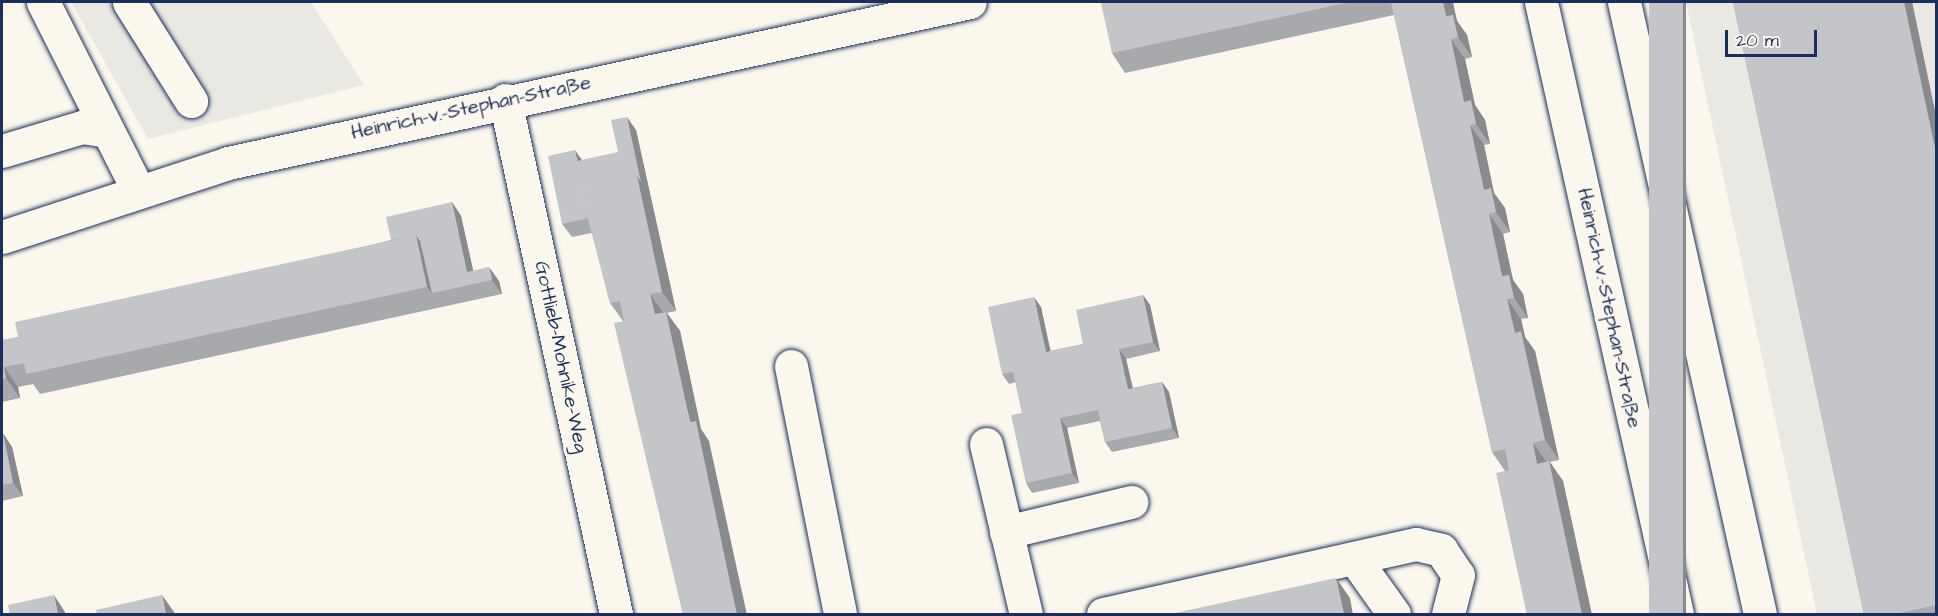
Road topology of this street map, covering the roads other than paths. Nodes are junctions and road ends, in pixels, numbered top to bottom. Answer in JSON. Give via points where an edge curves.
{"nodes":[{"id":1,"x":43,"y":2,"type":"edge"},
{"id":2,"x":129,"y":2,"type":"edge"},
{"id":3,"x":1541,"y":2,"type":"edge"},
{"id":4,"x":1624,"y":2,"type":"edge"},
{"id":5,"x":955,"y":3,"type":"edge"},
{"id":6,"x":505,"y":100,"type":"junction"},
{"id":7,"x":191,"y":101,"type":"dead end"},
{"id":8,"x":108,"y":130,"type":"junction"},
{"id":9,"x":2,"y":151,"type":"edge"},
{"id":10,"x":138,"y":190,"type":"junction"},
{"id":11,"x":2,"y":237,"type":"edge"},
{"id":12,"x":791,"y":366,"type":"dead end"},
{"id":13,"x":986,"y":444,"type":"dead end"},
{"id":14,"x":1131,"y":502,"type":"dead end"},
{"id":15,"x":1006,"y":532,"type":"junction"},
{"id":16,"x":1354,"y":558,"type":"junction"},
{"id":17,"x":616,"y":615,"type":"edge"},
{"id":18,"x":840,"y":615,"type":"edge"},
{"id":19,"x":1026,"y":615,"type":"edge"},
{"id":20,"x":1103,"y":615,"type":"edge"},
{"id":21,"x":1395,"y":615,"type":"edge"},
{"id":22,"x":1448,"y":615,"type":"edge"},
{"id":23,"x":1677,"y":615,"type":"edge"},
{"id":24,"x":1760,"y":615,"type":"edge"}],
"edges":[{"from":1,"to":8,"type":"street"},
{"from":2,"to":7,"type":"street"},
{"from":3,"to":23,"type":"street","name":"Heinrich-v.-Stephan-Straße"},
{"from":4,"to":24,"type":"street"},
{"from":5,"to":6,"type":"street","name":"Heinrich-v.-Stephan-Straße"},
{"from":6,"to":10,"type":"street","name":"Heinrich-v.-Stephan-Straße","via":[[249,158]]},
{"from":6,"to":17,"type":"street","name":"Gottlieb-Mohnike-Weg"},
{"from":8,"to":9,"type":"street","via":[[82,128]]},
{"from":8,"to":10,"type":"street"},
{"from":10,"to":11,"type":"street","name":"Heinrich-v.-Stephan-Straße"},
{"from":12,"to":18,"type":"street"},
{"from":13,"to":15,"type":"street"},
{"from":14,"to":15,"type":"street"},
{"from":15,"to":19,"type":"street"},
{"from":16,"to":20,"type":"street"},
{"from":16,"to":21,"type":"street"},
{"from":16,"to":22,"type":"street","via":[[1416,543],[1441,550],[1458,575]]}]}
